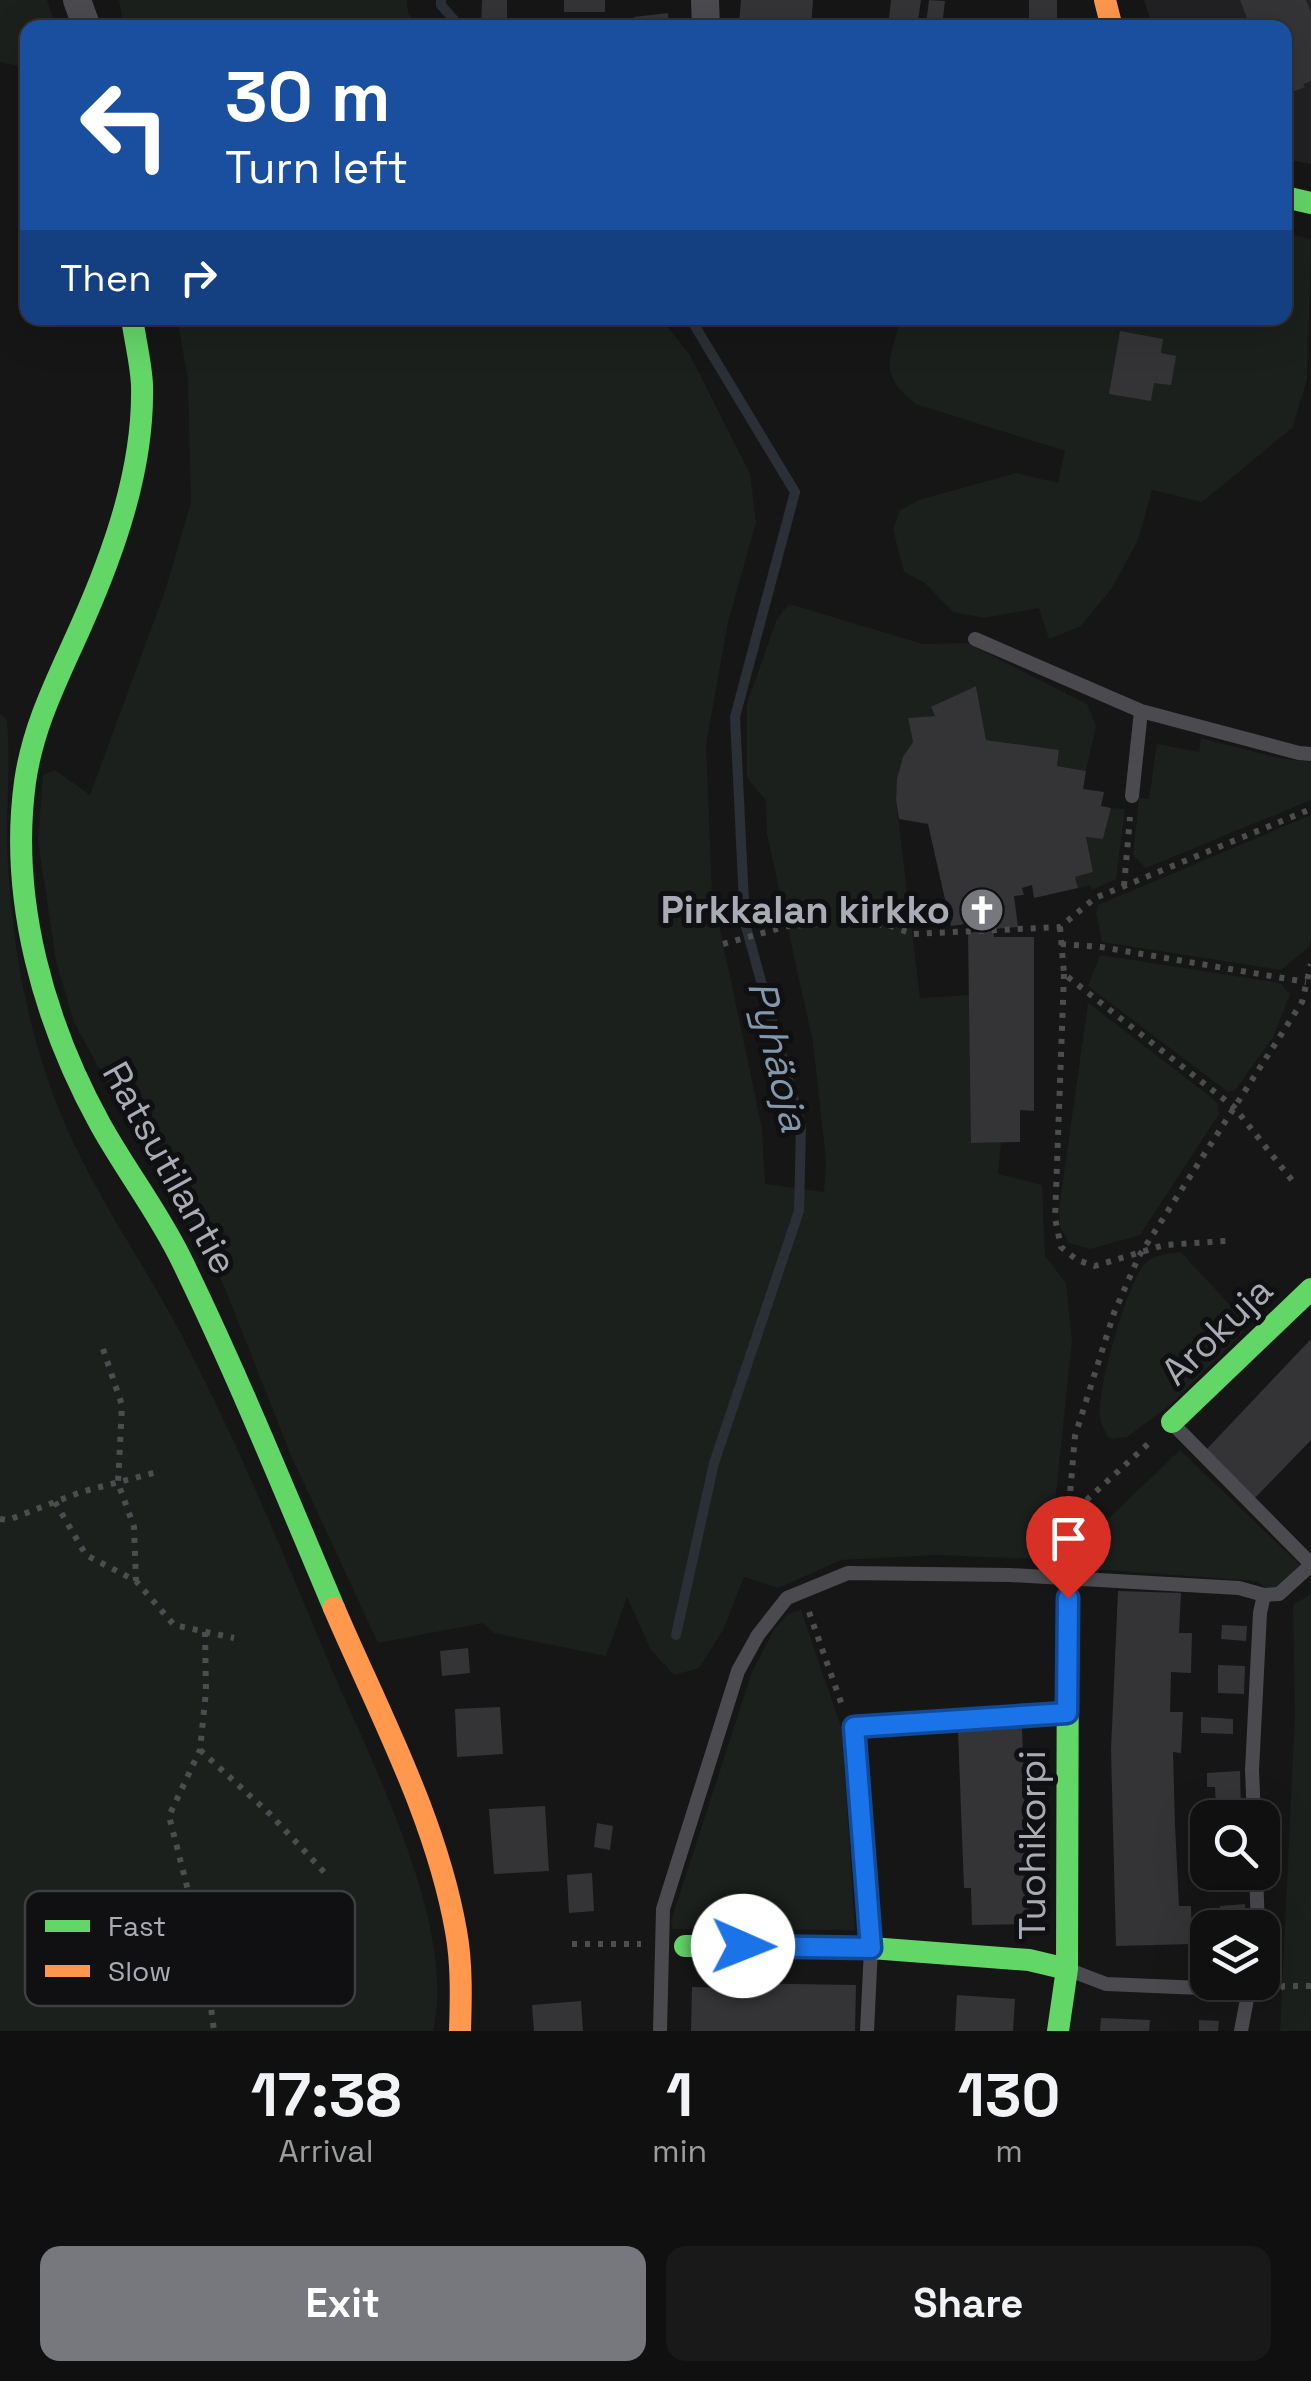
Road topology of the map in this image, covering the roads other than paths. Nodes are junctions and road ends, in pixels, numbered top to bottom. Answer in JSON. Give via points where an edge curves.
{"nodes":[{"id":1,"x":133,"y":325,"type":"edge"},
{"id":2,"x":976,"y":639,"type":"dead end"},
{"id":3,"x":1141,"y":712,"type":"junction"},
{"id":4,"x":1311,"y":754,"type":"edge"},
{"id":5,"x":1132,"y":796,"type":"road end"},
{"id":6,"x":1311,"y":1289,"type":"edge"},
{"id":7,"x":1172,"y":1422,"type":"joint"},
{"id":8,"x":1311,"y":1565,"type":"edge"},
{"id":9,"x":1068,"y":1588,"type":"junction"},
{"id":10,"x":1264,"y":1594,"type":"junction"},
{"id":11,"x":1067,"y":1713,"type":"junction"},
{"id":12,"x":1254,"y":1800,"type":"edge"},
{"id":13,"x":685,"y":1946,"type":"dead end"},
{"id":14,"x":871,"y":1948,"type":"junction"},
{"id":15,"x":1067,"y":1970,"type":"junction"},
{"id":16,"x":1190,"y":1985,"type":"edge"},
{"id":17,"x":1247,"y":2000,"type":"edge"},
{"id":18,"x":460,"y":2031,"type":"edge"},
{"id":19,"x":660,"y":2031,"type":"edge"},
{"id":20,"x":868,"y":2031,"type":"edge"},
{"id":21,"x":1058,"y":2031,"type":"edge"},
{"id":22,"x":1241,"y":2031,"type":"edge"}],
"edges":[{"from":1,"to":18,"type":"street","name":"Ratsutilantie","via":[[142,390],[133,480],[102,577],[35,734],[24,793],[31,934],[76,1079],[207,1313],[421,1810],[454,1909]]},
{"from":2,"to":3,"type":"lane"},
{"from":3,"to":4,"type":"lane"},
{"from":3,"to":5,"type":"lane"},
{"from":6,"to":7,"type":"street","name":"Arokuja"},
{"from":7,"to":8,"type":"lane"},
{"from":8,"to":10,"type":"lane","via":[[1279,1594]]},
{"from":9,"to":10,"type":"lane","via":[[1239,1588]]},
{"from":9,"to":11,"type":"street","name":"Tuohikorpi"},
{"from":9,"to":19,"type":"lane","via":[[848,1573],[788,1598],[738,1671],[663,1909]]},
{"from":10,"to":12,"type":"lane"},
{"from":11,"to":14,"type":"lane","via":[[854,1727]]},
{"from":11,"to":15,"type":"street","name":"Tuohikorpi"},
{"from":13,"to":14,"type":"street"},
{"from":14,"to":15,"type":"street","via":[[1029,1960]]},
{"from":14,"to":20,"type":"lane"},
{"from":15,"to":16,"type":"lane","via":[[1106,1984]]},
{"from":15,"to":21,"type":"street","name":"Tuohikorpi"},
{"from":17,"to":22,"type":"lane"}]}
